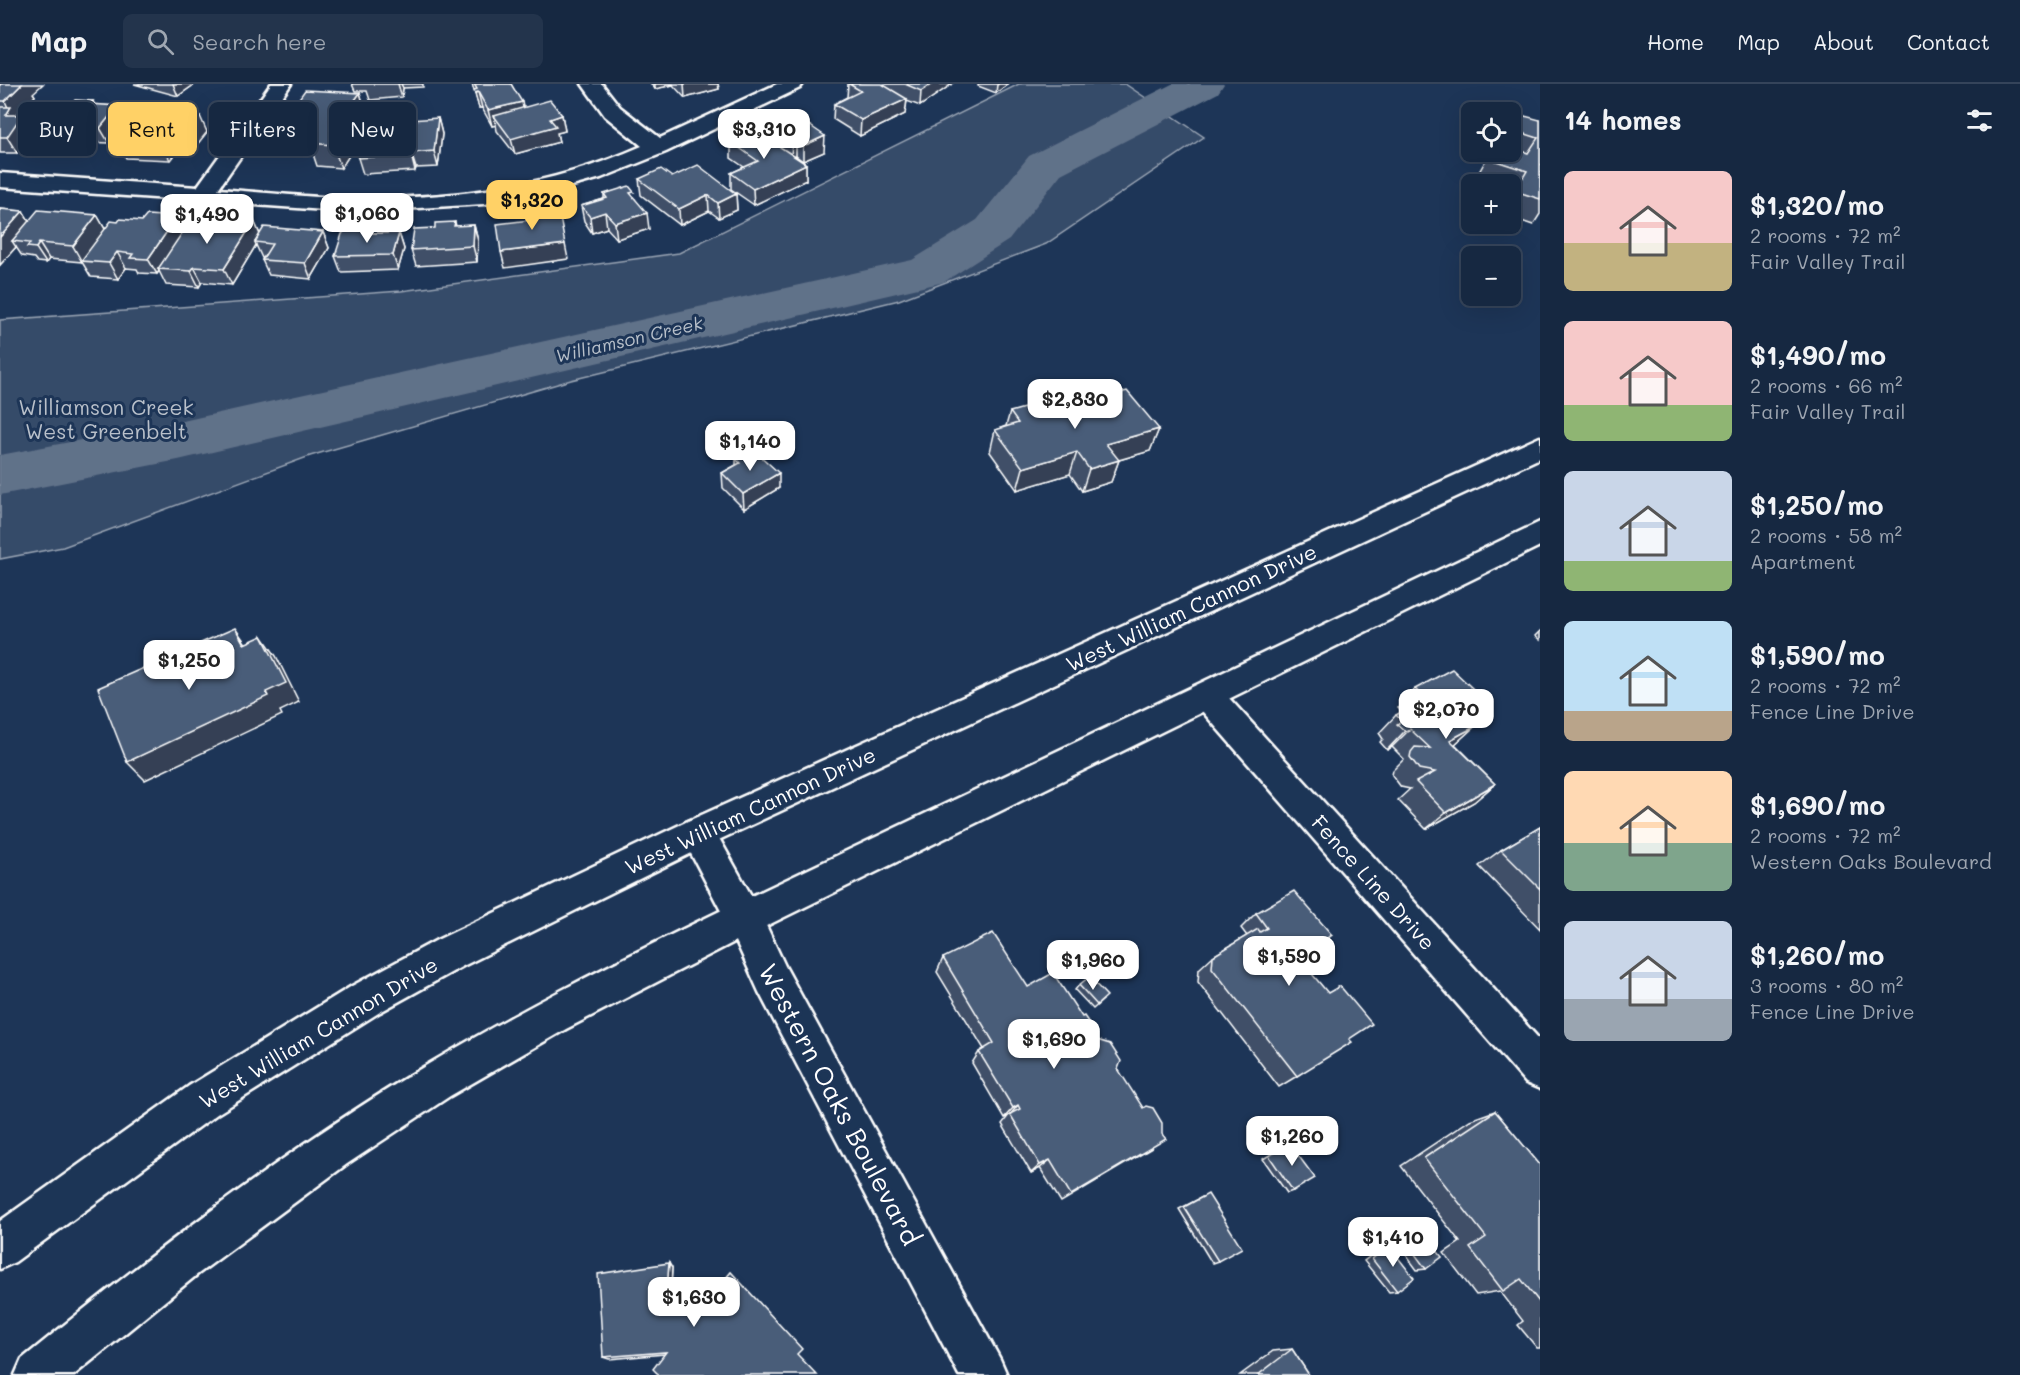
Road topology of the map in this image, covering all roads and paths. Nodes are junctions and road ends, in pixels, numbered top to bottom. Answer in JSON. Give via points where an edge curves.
{"nodes":[{"id":1,"x":280,"y":84,"type":"edge"},
{"id":2,"x":592,"y":84,"type":"edge"},
{"id":3,"x":793,"y":84,"type":"edge"},
{"id":4,"x":658,"y":147,"type":"junction"},
{"id":5,"x":0,"y":180,"type":"edge"},
{"id":6,"x":204,"y":194,"type":"junction"},
{"id":7,"x":1540,"y":447,"type":"edge"},
{"id":8,"x":1540,"y":533,"type":"edge"},
{"id":9,"x":1207,"y":695,"type":"junction"},
{"id":10,"x":698,"y":833,"type":"junction"},
{"id":11,"x":744,"y":918,"type":"junction"},
{"id":12,"x":1540,"y":1069,"type":"edge"},
{"id":13,"x":0,"y":1246,"type":"edge"},
{"id":14,"x":38,"y":1375,"type":"edge"},
{"id":15,"x":984,"y":1375,"type":"edge"}],
"edges":[{"from":1,"to":6,"type":"main road"},
{"from":2,"to":4,"type":"main road","via":[[612,112]]},
{"from":3,"to":4,"type":"main road"},
{"from":4,"to":6,"type":"main road","via":[[564,183],[459,200],[353,205]]},
{"from":5,"to":6,"type":"main road"},
{"from":7,"to":10,"type":"main road","name":"West William Cannon Drive"},
{"from":8,"to":9,"type":"main road"},
{"from":9,"to":11,"type":"main road"},
{"from":9,"to":12,"type":"main road","name":"Fence Line Drive"},
{"from":10,"to":11,"type":"main road","name":"Western Oaks Boulevard"},
{"from":10,"to":13,"type":"main road","name":"West William Cannon Drive","via":[[450,953],[366,999],[203,1100]]},
{"from":11,"to":14,"type":"main road","via":[[573,1004],[362,1129],[189,1253]]},
{"from":11,"to":15,"type":"main road","name":"Western Oaks Boulevard","via":[[772,979]]}]}
